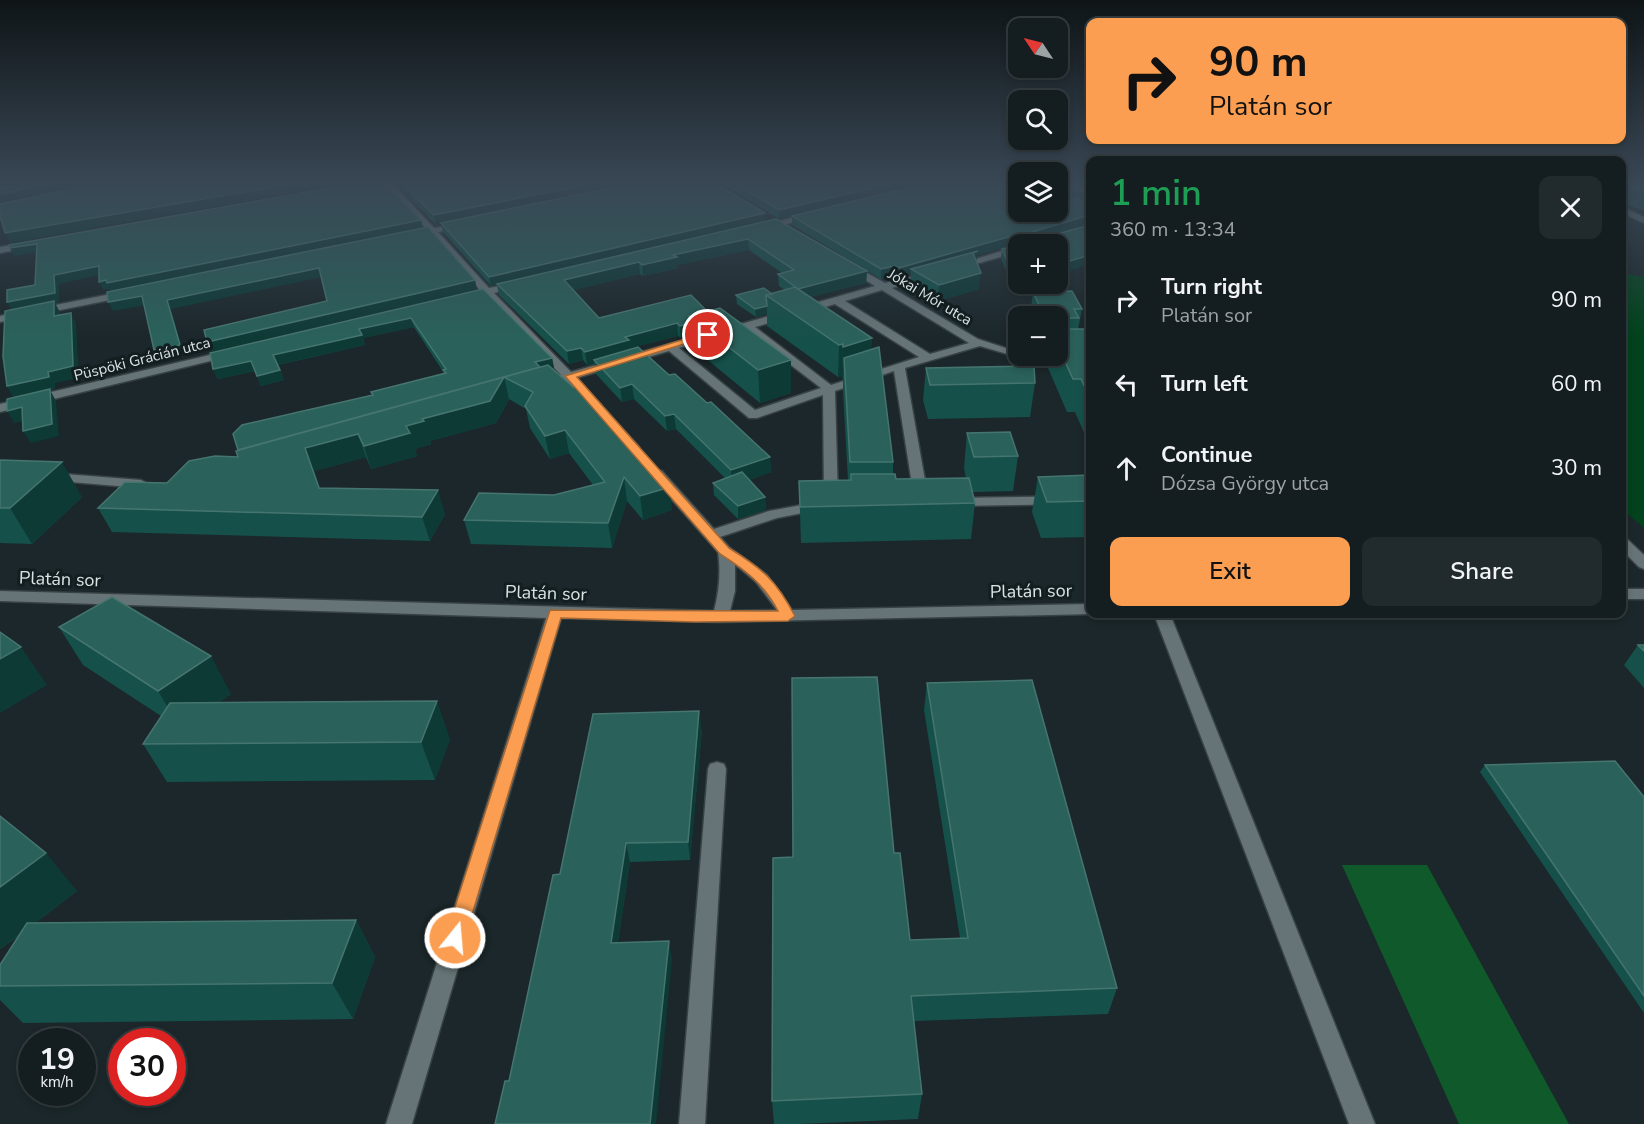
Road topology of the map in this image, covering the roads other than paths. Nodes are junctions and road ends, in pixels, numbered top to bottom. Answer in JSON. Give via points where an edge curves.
{"nodes":[{"id":1,"x":422,"y":233,"type":"edge"},
{"id":2,"x":436,"y":233,"type":"edge"},
{"id":3,"x":399,"y":238,"type":"edge"},
{"id":4,"x":35,"y":244,"type":"edge"},
{"id":5,"x":0,"y":250,"type":"edge"},
{"id":6,"x":1008,"y":252,"type":"edge"},
{"id":7,"x":835,"y":258,"type":"edge"},
{"id":8,"x":533,"y":280,"type":"edge"},
{"id":9,"x":884,"y":286,"type":"junction"},
{"id":10,"x":141,"y":291,"type":"edge"},
{"id":11,"x":487,"y":291,"type":"junction"},
{"id":12,"x":452,"y":299,"type":"edge"},
{"id":13,"x":836,"y":300,"type":"junction"},
{"id":14,"x":0,"y":319,"type":"edge"},
{"id":15,"x":746,"y":325,"type":"junction"},
{"id":16,"x":980,"y":343,"type":"junction"},
{"id":17,"x":669,"y":346,"type":"junction"},
{"id":18,"x":243,"y":350,"type":"edge"},
{"id":19,"x":1008,"y":352,"type":"edge"},
{"id":20,"x":1068,"y":355,"type":"edge"},
{"id":21,"x":1086,"y":355,"type":"edge"},
{"id":22,"x":929,"y":358,"type":"junction"},
{"id":23,"x":899,"y":366,"type":"junction"},
{"id":24,"x":571,"y":376,"type":"junction"},
{"id":25,"x":537,"y":385,"type":"edge"},
{"id":26,"x":829,"y":389,"type":"junction"},
{"id":27,"x":0,"y":408,"type":"edge"},
{"id":28,"x":36,"y":476,"type":"edge"},
{"id":29,"x":153,"y":484,"type":"edge"},
{"id":30,"x":1086,"y":500,"type":"edge"},
{"id":31,"x":711,"y":535,"type":"junction"},
{"id":32,"x":1626,"y":546,"type":"edge"},
{"id":33,"x":725,"y":551,"type":"junction"},
{"id":34,"x":1644,"y":564,"type":"edge"},
{"id":35,"x":1626,"y":594,"type":"edge"},
{"id":36,"x":1644,"y":594,"type":"edge"},
{"id":37,"x":0,"y":596,"type":"edge"},
{"id":38,"x":1086,"y":609,"type":"edge"},
{"id":39,"x":555,"y":613,"type":"junction"},
{"id":40,"x":720,"y":616,"type":"junction"},
{"id":41,"x":788,"y":616,"type":"junction"},
{"id":42,"x":1164,"y":618,"type":"edge"},
{"id":43,"x":717,"y":769,"type":"dead end"},
{"id":44,"x":399,"y":1124,"type":"edge"},
{"id":45,"x":692,"y":1124,"type":"edge"},
{"id":46,"x":1362,"y":1124,"type":"edge"}],
"edges":[{"from":1,"to":3,"type":"street"},
{"from":2,"to":11,"type":"street"},
{"from":4,"to":5,"type":"street"},
{"from":6,"to":9,"type":"street"},
{"from":7,"to":9,"type":"street","name":"Jókai Mór utca"},
{"from":8,"to":11,"type":"street"},
{"from":9,"to":13,"type":"street"},
{"from":9,"to":16,"type":"street","name":"Jókai Mór utca"},
{"from":10,"to":14,"type":"street"},
{"from":11,"to":12,"type":"street"},
{"from":11,"to":24,"type":"street"},
{"from":13,"to":15,"type":"street"},
{"from":13,"to":22,"type":"street"},
{"from":15,"to":17,"type":"street"},
{"from":15,"to":26,"type":"street"},
{"from":16,"to":19,"type":"street","name":"Jókai Mór utca"},
{"from":16,"to":22,"type":"street"},
{"from":17,"to":24,"type":"street"},
{"from":17,"to":26,"type":"street","via":[[753,415]]},
{"from":18,"to":27,"type":"street","name":"Püspöki Grácián utca"},
{"from":20,"to":21,"type":"street"},
{"from":22,"to":23,"type":"street"},
{"from":23,"to":26,"type":"street"},
{"from":23,"to":30,"type":"street","via":[[928,502]]},
{"from":24,"to":25,"type":"street"},
{"from":24,"to":31,"type":"street"},
{"from":26,"to":31,"type":"street","via":[[837,504],[774,514]]},
{"from":28,"to":29,"type":"street"},
{"from":31,"to":33,"type":"street"},
{"from":32,"to":34,"type":"street"},
{"from":33,"to":40,"type":"street","via":[[727,591]]},
{"from":33,"to":41,"type":"street","via":[[755,571],[776,592]]},
{"from":35,"to":36,"type":"street"},
{"from":37,"to":39,"type":"street","name":"Platán sor"},
{"from":38,"to":41,"type":"street","name":"Platán sor"},
{"from":39,"to":40,"type":"street","name":"Platán sor"},
{"from":39,"to":44,"type":"street"},
{"from":40,"to":41,"type":"street","name":"Platán sor"},
{"from":42,"to":46,"type":"street"},
{"from":43,"to":45,"type":"street"}]}
